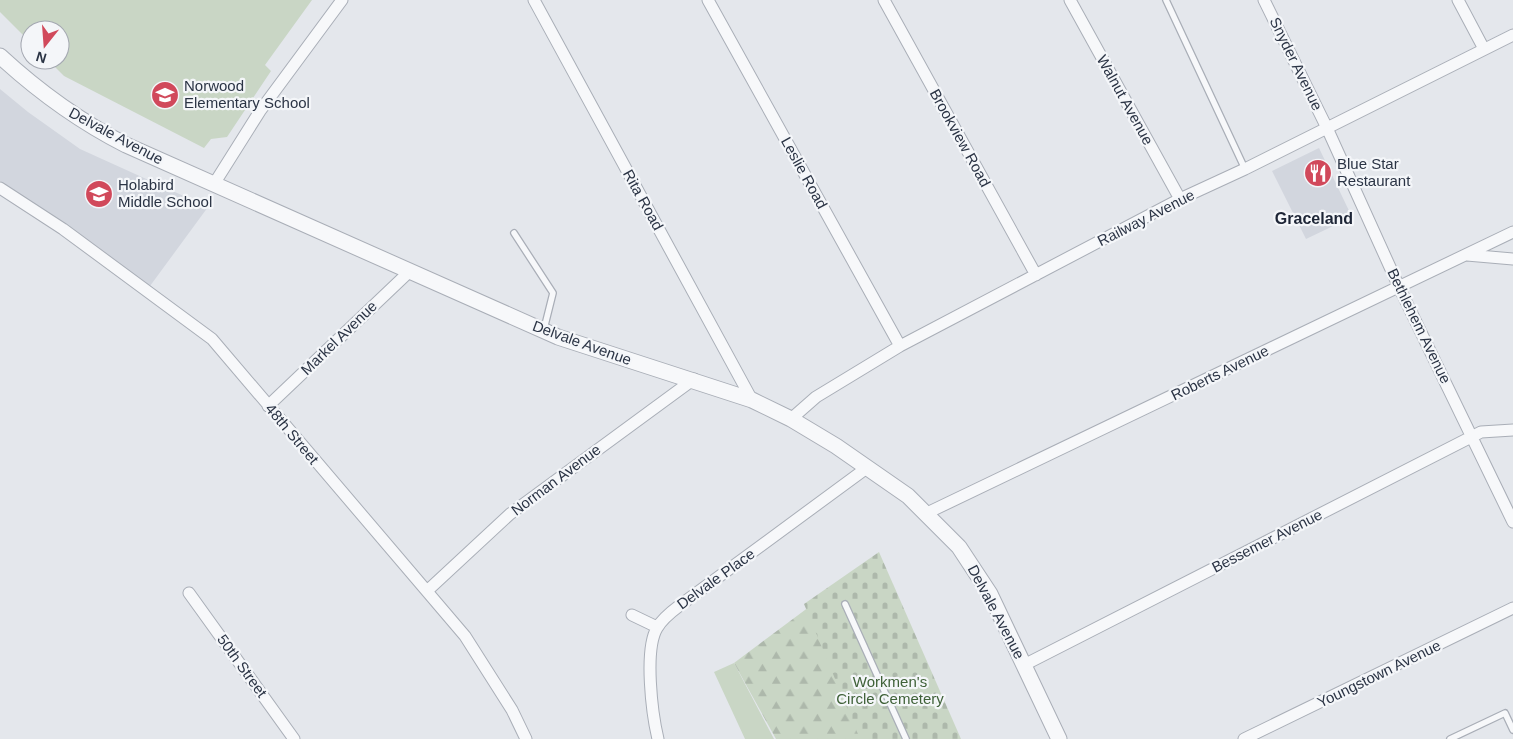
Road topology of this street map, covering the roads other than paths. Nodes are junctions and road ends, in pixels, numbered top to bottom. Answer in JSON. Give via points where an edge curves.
{"nodes":[{"id":1,"x":342,"y":0,"type":"edge"},
{"id":2,"x":534,"y":0,"type":"edge"},
{"id":3,"x":708,"y":0,"type":"edge"},
{"id":4,"x":884,"y":0,"type":"edge"},
{"id":5,"x":1070,"y":0,"type":"edge"},
{"id":6,"x":1166,"y":0,"type":"edge"},
{"id":7,"x":1264,"y":0,"type":"edge"},
{"id":8,"x":1458,"y":0,"type":"edge"},
{"id":9,"x":1513,"y":35,"type":"edge"},
{"id":10,"x":1484,"y":50,"type":"junction"},
{"id":11,"x":0,"y":56,"type":"edge"},
{"id":12,"x":1327,"y":128,"type":"junction"},
{"id":13,"x":1245,"y":170,"type":"junction"},
{"id":14,"x":214,"y":184,"type":"junction"},
{"id":15,"x":0,"y":188,"type":"edge"},
{"id":16,"x":1180,"y":200,"type":"junction"},
{"id":17,"x":1513,"y":232,"type":"edge"},
{"id":18,"x":514,"y":233,"type":"dead end"},
{"id":19,"x":1467,"y":254,"type":"junction"},
{"id":20,"x":1513,"y":258,"type":"edge"},
{"id":21,"x":410,"y":271,"type":"junction"},
{"id":22,"x":1036,"y":275,"type":"junction"},
{"id":23,"x":1399,"y":287,"type":"junction"},
{"id":24,"x":544,"y":331,"type":"junction"},
{"id":25,"x":900,"y":346,"type":"junction"},
{"id":26,"x":694,"y":380,"type":"junction"},
{"id":27,"x":752,"y":400,"type":"junction"},
{"id":28,"x":268,"y":406,"type":"junction"},
{"id":29,"x":791,"y":419,"type":"junction"},
{"id":30,"x":1513,"y":430,"type":"edge"},
{"id":31,"x":1473,"y":436,"type":"junction"},
{"id":32,"x":868,"y":467,"type":"junction"},
{"id":33,"x":927,"y":513,"type":"junction"},
{"id":34,"x":1513,"y":522,"type":"edge"},
{"id":35,"x":427,"y":591,"type":"junction"},
{"id":36,"x":189,"y":593,"type":"dead end"},
{"id":37,"x":845,"y":604,"type":"dead end"},
{"id":38,"x":1513,"y":608,"type":"edge"},
{"id":39,"x":632,"y":614,"type":"dead end"},
{"id":40,"x":657,"y":627,"type":"junction"},
{"id":41,"x":1024,"y":665,"type":"junction"},
{"id":42,"x":1513,"y":730,"type":"edge"},
{"id":43,"x":294,"y":739,"type":"edge"},
{"id":44,"x":526,"y":739,"type":"edge"},
{"id":45,"x":658,"y":739,"type":"edge"},
{"id":46,"x":906,"y":739,"type":"edge"},
{"id":47,"x":1060,"y":739,"type":"edge"},
{"id":48,"x":1244,"y":739,"type":"edge"},
{"id":49,"x":1450,"y":739,"type":"edge"}],
"edges":[{"from":1,"to":14,"type":"street","via":[[260,111]]},
{"from":2,"to":27,"type":"street","name":"Rita Road"},
{"from":3,"to":25,"type":"street","name":"Leslie Road"},
{"from":4,"to":22,"type":"street","name":"Brookview Road"},
{"from":5,"to":16,"type":"street","name":"Walnut Avenue"},
{"from":6,"to":13,"type":"lane"},
{"from":7,"to":12,"type":"street","name":"Snyder Avenue"},
{"from":8,"to":10,"type":"street"},
{"from":9,"to":10,"type":"street","name":"Railway Avenue"},
{"from":10,"to":12,"type":"street","name":"Railway Avenue"},
{"from":11,"to":14,"type":"street","name":"Delvale Avenue","via":[[70,114],[126,145]]},
{"from":12,"to":13,"type":"street","name":"Railway Avenue"},
{"from":12,"to":23,"type":"street","name":"Bethlehem Avenue"},
{"from":13,"to":16,"type":"street","name":"Railway Avenue"},
{"from":14,"to":21,"type":"street","name":"Delvale Avenue"},
{"from":15,"to":28,"type":"street","name":"48th Street","via":[[102,256],[212,339]]},
{"from":16,"to":22,"type":"street","name":"Railway Avenue"},
{"from":17,"to":19,"type":"street","name":"Roberts Avenue"},
{"from":18,"to":24,"type":"lane","via":[[553,293]]},
{"from":19,"to":20,"type":"street"},
{"from":19,"to":23,"type":"street","name":"Roberts Avenue"},
{"from":21,"to":24,"type":"street","name":"Delvale Avenue"},
{"from":21,"to":28,"type":"street","name":"Markel Avenue"},
{"from":22,"to":25,"type":"street","name":"Railway Avenue"},
{"from":23,"to":31,"type":"street","name":"Bethlehem Avenue"},
{"from":23,"to":33,"type":"street","name":"Roberts Avenue"},
{"from":24,"to":26,"type":"street","name":"Delvale Avenue"},
{"from":25,"to":29,"type":"street","name":"Railway Avenue","via":[[816,397]]},
{"from":26,"to":27,"type":"street","name":"Delvale Avenue"},
{"from":26,"to":35,"type":"street","name":"Norman Avenue","via":[[510,514]]},
{"from":27,"to":29,"type":"street","name":"Delvale Avenue"},
{"from":28,"to":35,"type":"street","name":"48th Street"},
{"from":29,"to":32,"type":"street","name":"Delvale Avenue"},
{"from":30,"to":31,"type":"street","name":"Bessemer Avenue","via":[[1481,432]]},
{"from":31,"to":34,"type":"street","name":"Bethlehem Avenue"},
{"from":31,"to":41,"type":"street","name":"Bessemer Avenue"},
{"from":32,"to":33,"type":"street","name":"Delvale Avenue"},
{"from":32,"to":40,"type":"street","name":"Delvale Place","via":[[679,606]]},
{"from":33,"to":41,"type":"street","name":"Delvale Avenue","via":[[959,547],[978,575]]},
{"from":35,"to":44,"type":"street","name":"48th Street","via":[[482,661]]},
{"from":36,"to":43,"type":"street","name":"50th Street"},
{"from":37,"to":46,"type":"lane"},
{"from":38,"to":48,"type":"street","name":"Youngstown Avenue"},
{"from":39,"to":40,"type":"street"},
{"from":40,"to":45,"type":"street","via":[[652,639],[651,683]]},
{"from":41,"to":47,"type":"street","name":"Delvale Avenue"},
{"from":42,"to":49,"type":"lane","via":[[1505,714]]}]}
